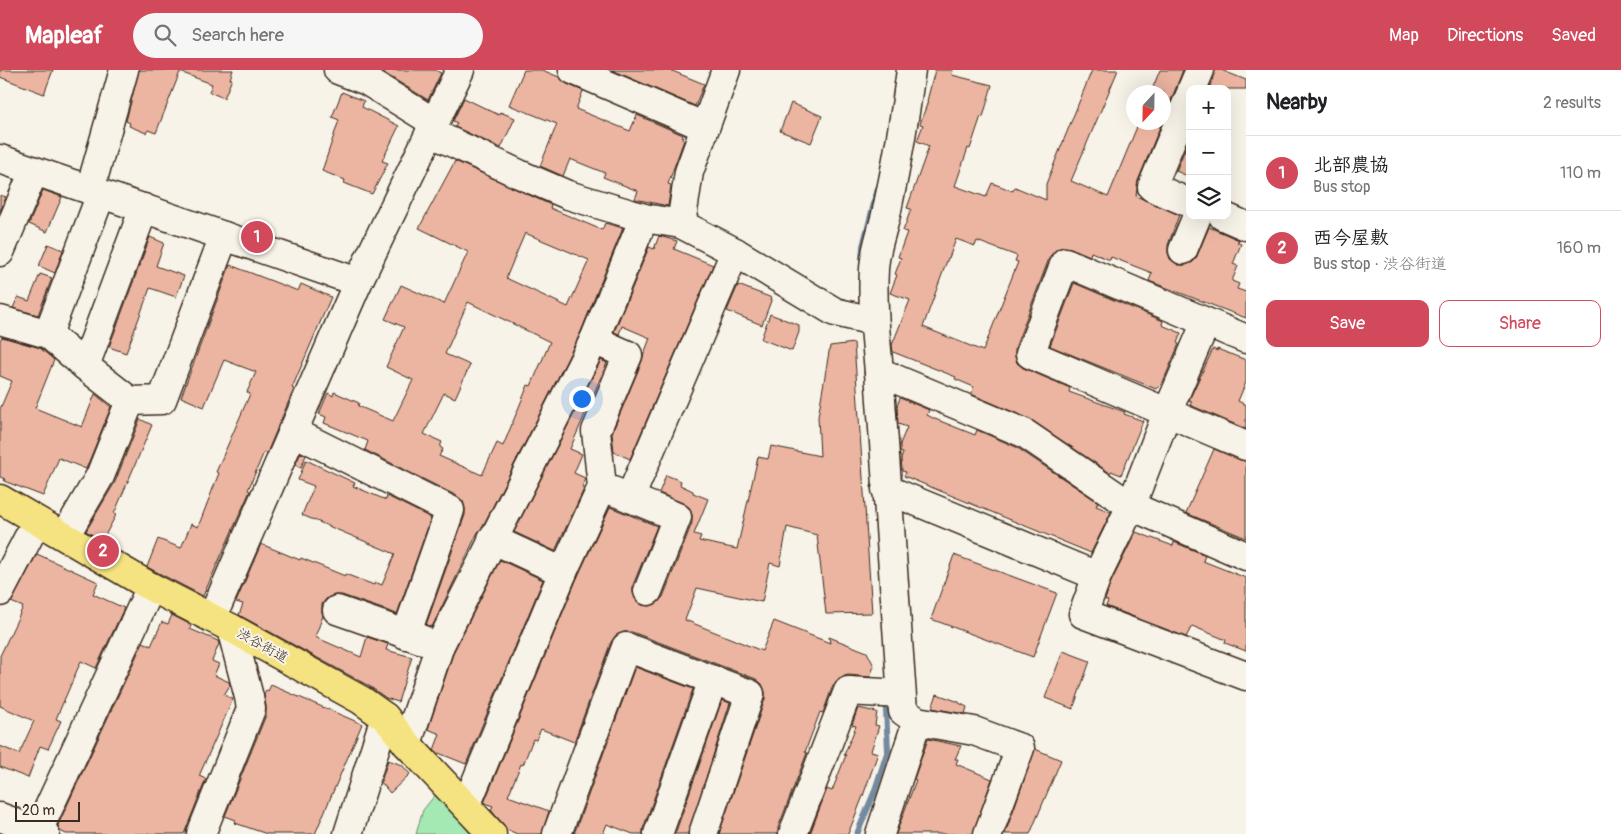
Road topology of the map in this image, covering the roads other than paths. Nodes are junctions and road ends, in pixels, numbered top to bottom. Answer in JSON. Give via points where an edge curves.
{"nodes":[{"id":1,"x":124,"y":70,"type":"edge"},
{"id":2,"x":460,"y":70,"type":"edge"},
{"id":3,"x":573,"y":70,"type":"edge"},
{"id":4,"x":726,"y":70,"type":"edge"},
{"id":5,"x":911,"y":70,"type":"edge"},
{"id":6,"x":1200,"y":70,"type":"edge"},
{"id":7,"x":353,"y":73,"type":"edge"},
{"id":8,"x":1194,"y":85,"type":"edge"},
{"id":9,"x":1186,"y":105,"type":"edge"},
{"id":10,"x":433,"y":127,"type":"junction"},
{"id":11,"x":705,"y":127,"type":"junction"},
{"id":12,"x":0,"y":160,"type":"edge"},
{"id":13,"x":34,"y":171,"type":"junction"},
{"id":14,"x":95,"y":192,"type":"junction"},
{"id":15,"x":1186,"y":201,"type":"edge"},
{"id":16,"x":144,"y":208,"type":"junction"},
{"id":17,"x":644,"y":218,"type":"junction"},
{"id":18,"x":1231,"y":219,"type":"edge"},
{"id":19,"x":1195,"y":220,"type":"edge"},
{"id":20,"x":681,"y":224,"type":"junction"},
{"id":21,"x":1246,"y":226,"type":"edge"},
{"id":22,"x":224,"y":236,"type":"junction"},
{"id":23,"x":1183,"y":250,"type":"dead end"},
{"id":24,"x":0,"y":252,"type":"edge"},
{"id":25,"x":735,"y":252,"type":"junction"},
{"id":26,"x":358,"y":282,"type":"junction"},
{"id":27,"x":0,"y":320,"type":"edge"},
{"id":28,"x":873,"y":321,"type":"junction"},
{"id":29,"x":1206,"y":322,"type":"junction"},
{"id":30,"x":48,"y":334,"type":"junction"},
{"id":31,"x":1246,"y":339,"type":"edge"},
{"id":32,"x":594,"y":340,"type":"junction"},
{"id":33,"x":85,"y":366,"type":"junction"},
{"id":34,"x":879,"y":372,"type":"junction"},
{"id":35,"x":130,"y":401,"type":"junction"},
{"id":36,"x":558,"y":413,"type":"junction"},
{"id":37,"x":1167,"y":413,"type":"junction"},
{"id":38,"x":292,"y":431,"type":"junction"},
{"id":39,"x":596,"y":431,"type":"junction"},
{"id":40,"x":1246,"y":446,"type":"edge"},
{"id":41,"x":602,"y":487,"type":"junction"},
{"id":42,"x":886,"y":489,"type":"junction"},
{"id":43,"x":630,"y":498,"type":"junction"},
{"id":44,"x":0,"y":499,"type":"edge"},
{"id":45,"x":1131,"y":506,"type":"junction"},
{"id":46,"x":37,"y":520,"type":"junction"},
{"id":47,"x":65,"y":536,"type":"junction"},
{"id":48,"x":492,"y":539,"type":"junction"},
{"id":49,"x":1246,"y":556,"type":"edge"},
{"id":50,"x":563,"y":572,"type":"junction"},
{"id":51,"x":1097,"y":576,"type":"junction"},
{"id":52,"x":151,"y":587,"type":"junction"},
{"id":53,"x":648,"y":591,"type":"dead end"},
{"id":54,"x":0,"y":592,"type":"edge"},
{"id":55,"x":336,"y":610,"type":"dead end"},
{"id":56,"x":222,"y":623,"type":"junction"},
{"id":57,"x":406,"y":635,"type":"junction"},
{"id":58,"x":440,"y":645,"type":"junction"},
{"id":59,"x":1246,"y":676,"type":"edge"},
{"id":60,"x":713,"y":680,"type":"junction"},
{"id":61,"x":902,"y":694,"type":"junction"},
{"id":62,"x":385,"y":717,"type":"junction"},
{"id":63,"x":917,"y":721,"type":"junction"},
{"id":64,"x":407,"y":744,"type":"junction"},
{"id":65,"x":466,"y":806,"type":"junction"},
{"id":66,"x":0,"y":818,"type":"edge"},
{"id":67,"x":42,"y":833,"type":"edge"},
{"id":68,"x":201,"y":834,"type":"edge"},
{"id":69,"x":348,"y":834,"type":"edge"},
{"id":70,"x":492,"y":834,"type":"edge"},
{"id":71,"x":557,"y":834,"type":"edge"},
{"id":72,"x":658,"y":834,"type":"edge"},
{"id":73,"x":703,"y":834,"type":"edge"},
{"id":74,"x":793,"y":834,"type":"edge"},
{"id":75,"x":880,"y":834,"type":"edge"},
{"id":76,"x":988,"y":834,"type":"edge"}],
"edges":[{"from":1,"to":14,"type":"street"},
{"from":2,"to":10,"type":"street"},
{"from":3,"to":11,"type":"street"},
{"from":4,"to":11,"type":"street"},
{"from":5,"to":28,"type":"street","via":[[887,212],[878,241]]},
{"from":6,"to":8,"type":"street"},
{"from":7,"to":10,"type":"street"},
{"from":9,"to":15,"type":"street","via":[[1152,187]]},
{"from":10,"to":17,"type":"street","via":[[519,174],[568,195]]},
{"from":10,"to":26,"type":"street"},
{"from":11,"to":20,"type":"street","via":[[689,172]]},
{"from":12,"to":13,"type":"street"},
{"from":13,"to":14,"type":"street"},
{"from":13,"to":24,"type":"street"},
{"from":14,"to":16,"type":"street"},
{"from":14,"to":30,"type":"street"},
{"from":16,"to":22,"type":"street"},
{"from":16,"to":33,"type":"street"},
{"from":17,"to":20,"type":"street"},
{"from":17,"to":32,"type":"street"},
{"from":18,"to":21,"type":"street"},
{"from":19,"to":23,"type":"street"},
{"from":20,"to":25,"type":"street"},
{"from":22,"to":26,"type":"street"},
{"from":22,"to":35,"type":"street","via":[[162,400]]},
{"from":25,"to":28,"type":"street","via":[[834,312]]},
{"from":25,"to":43,"type":"street"},
{"from":26,"to":38,"type":"street"},
{"from":27,"to":30,"type":"street"},
{"from":28,"to":34,"type":"street"},
{"from":29,"to":31,"type":"street"},
{"from":29,"to":37,"type":"street"},
{"from":29,"to":37,"type":"street","via":[[1065,262],[1030,354]]},
{"from":30,"to":33,"type":"street"},
{"from":32,"to":36,"type":"street"},
{"from":32,"to":39,"type":"street","via":[[628,355]]},
{"from":33,"to":35,"type":"street"},
{"from":34,"to":42,"type":"street"},
{"from":34,"to":45,"type":"street","via":[[1024,433]]},
{"from":35,"to":47,"type":"street","via":[[100,476]]},
{"from":36,"to":39,"type":"street"},
{"from":36,"to":48,"type":"street"},
{"from":37,"to":40,"type":"street"},
{"from":37,"to":45,"type":"street"},
{"from":38,"to":56,"type":"street"},
{"from":38,"to":57,"type":"street","via":[[450,510]]},
{"from":39,"to":41,"type":"street"},
{"from":41,"to":43,"type":"street"},
{"from":41,"to":50,"type":"street"},
{"from":42,"to":51,"type":"street"},
{"from":42,"to":61,"type":"street"},
{"from":43,"to":53,"type":"street","via":[[678,517]]},
{"from":44,"to":46,"type":"main road","name":"渋谷街道"},
{"from":45,"to":49,"type":"street"},
{"from":45,"to":51,"type":"street"},
{"from":46,"to":47,"type":"main road","name":"渋谷街道"},
{"from":46,"to":54,"type":"street"},
{"from":47,"to":52,"type":"main road","name":"渋谷街道"},
{"from":48,"to":50,"type":"street"},
{"from":48,"to":58,"type":"street"},
{"from":50,"to":65,"type":"street"},
{"from":51,"to":59,"type":"street","via":[[1083,614]]},
{"from":52,"to":56,"type":"main road","name":"渋谷街道"},
{"from":52,"to":67,"type":"street"},
{"from":55,"to":57,"type":"street"},
{"from":56,"to":62,"type":"main road","name":"渋谷街道","via":[[361,700]]},
{"from":56,"to":68,"type":"street","via":[[251,709]]},
{"from":57,"to":58,"type":"street"},
{"from":58,"to":64,"type":"street"},
{"from":60,"to":71,"type":"street","via":[[626,647]]},
{"from":60,"to":72,"type":"street"},
{"from":60,"to":73,"type":"street","via":[[750,694]]},
{"from":61,"to":63,"type":"street","via":[[903,711]]},
{"from":61,"to":74,"type":"street","via":[[848,691]]},
{"from":62,"to":64,"type":"main road","name":"渋谷街道"},
{"from":62,"to":69,"type":"street"},
{"from":63,"to":75,"type":"street"},
{"from":63,"to":76,"type":"street","via":[[974,731],[1020,748]]},
{"from":64,"to":65,"type":"main road","name":"渋谷街道"},
{"from":65,"to":70,"type":"main road","name":"渋谷街道"},
{"from":66,"to":67,"type":"street"}]}
